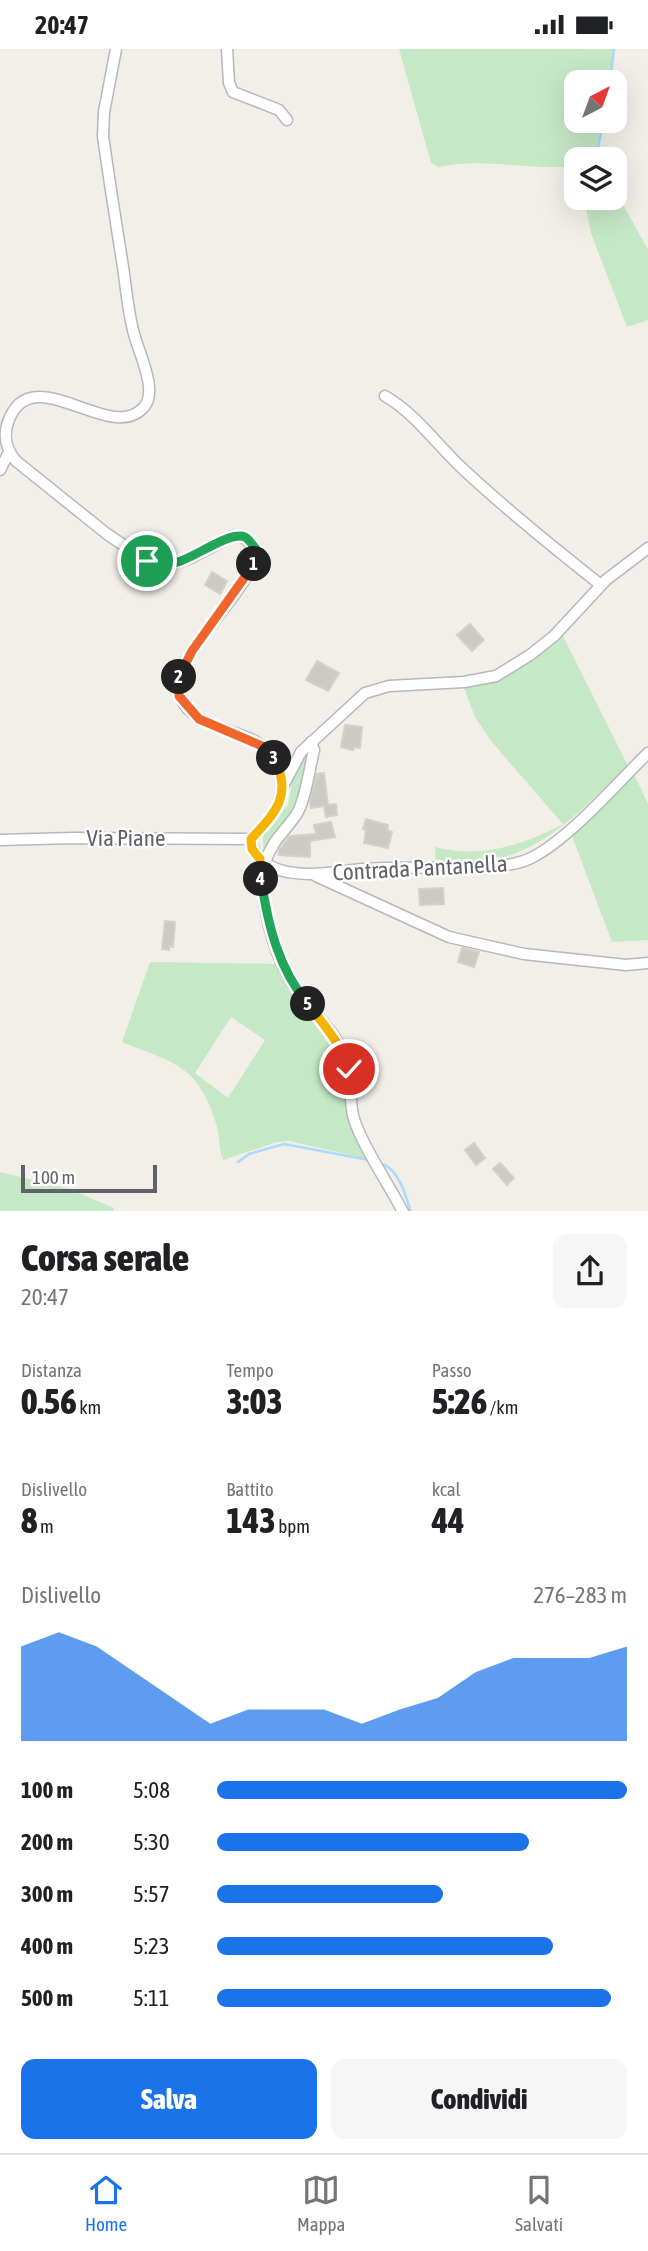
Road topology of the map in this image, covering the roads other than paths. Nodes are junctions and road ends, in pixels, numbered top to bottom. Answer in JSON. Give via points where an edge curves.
{"nodes":[{"id":1,"x":116,"y":49,"type":"edge"},
{"id":2,"x":227,"y":49,"type":"edge"},
{"id":3,"x":287,"y":120,"type":"dead end"},
{"id":4,"x":385,"y":396,"type":"dead end"},
{"id":5,"x":4,"y":456,"type":"edge"},
{"id":6,"x":0,"y":470,"type":"edge"},
{"id":7,"x":648,"y":548,"type":"edge"},
{"id":8,"x":601,"y":585,"type":"junction"},
{"id":9,"x":311,"y":742,"type":"junction"},
{"id":10,"x":648,"y":753,"type":"edge"},
{"id":11,"x":283,"y":786,"type":"junction"},
{"id":12,"x":251,"y":839,"type":"junction"},
{"id":13,"x":0,"y":840,"type":"edge"},
{"id":14,"x":262,"y":860,"type":"junction"},
{"id":15,"x":314,"y":874,"type":"junction"},
{"id":16,"x":648,"y":963,"type":"edge"},
{"id":17,"x":402,"y":1211,"type":"edge"}],
"edges":[{"from":1,"to":5,"type":"street","via":[[103,135],[133,331],[150,386],[148,401],[133,415],[118,418],[45,397],[30,398],[17,405],[10,417]]},
{"from":2,"to":3,"type":"street","via":[[233,92],[279,110]]},
{"from":4,"to":8,"type":"street","via":[[406,409],[505,508]]},
{"from":5,"to":6,"type":"street"},
{"from":5,"to":11,"type":"street","via":[[147,561],[173,564],[233,536],[244,537],[256,549],[256,561],[177,682],[179,696],[199,719],[268,750]]},
{"from":7,"to":8,"type":"street"},
{"from":8,"to":9,"type":"street","via":[[554,636],[496,676],[389,686],[365,693]]},
{"from":9,"to":11,"type":"street"},
{"from":9,"to":14,"type":"street","via":[[314,750],[303,803]]},
{"from":10,"to":15,"type":"street","name":"Contrada Pantanella","via":[[554,844],[531,859],[506,866]]},
{"from":11,"to":12,"type":"street","via":[[273,815]]},
{"from":12,"to":13,"type":"street","name":"Via Piane"},
{"from":12,"to":14,"type":"street","via":[[252,849]]},
{"from":14,"to":15,"type":"street","name":"Contrada Pantanella","via":[[288,872]]},
{"from":14,"to":17,"type":"street","via":[[267,913],[278,956],[292,983],[344,1053],[354,1121]]},
{"from":15,"to":16,"type":"street","via":[[449,937],[524,954],[626,965]]}]}
